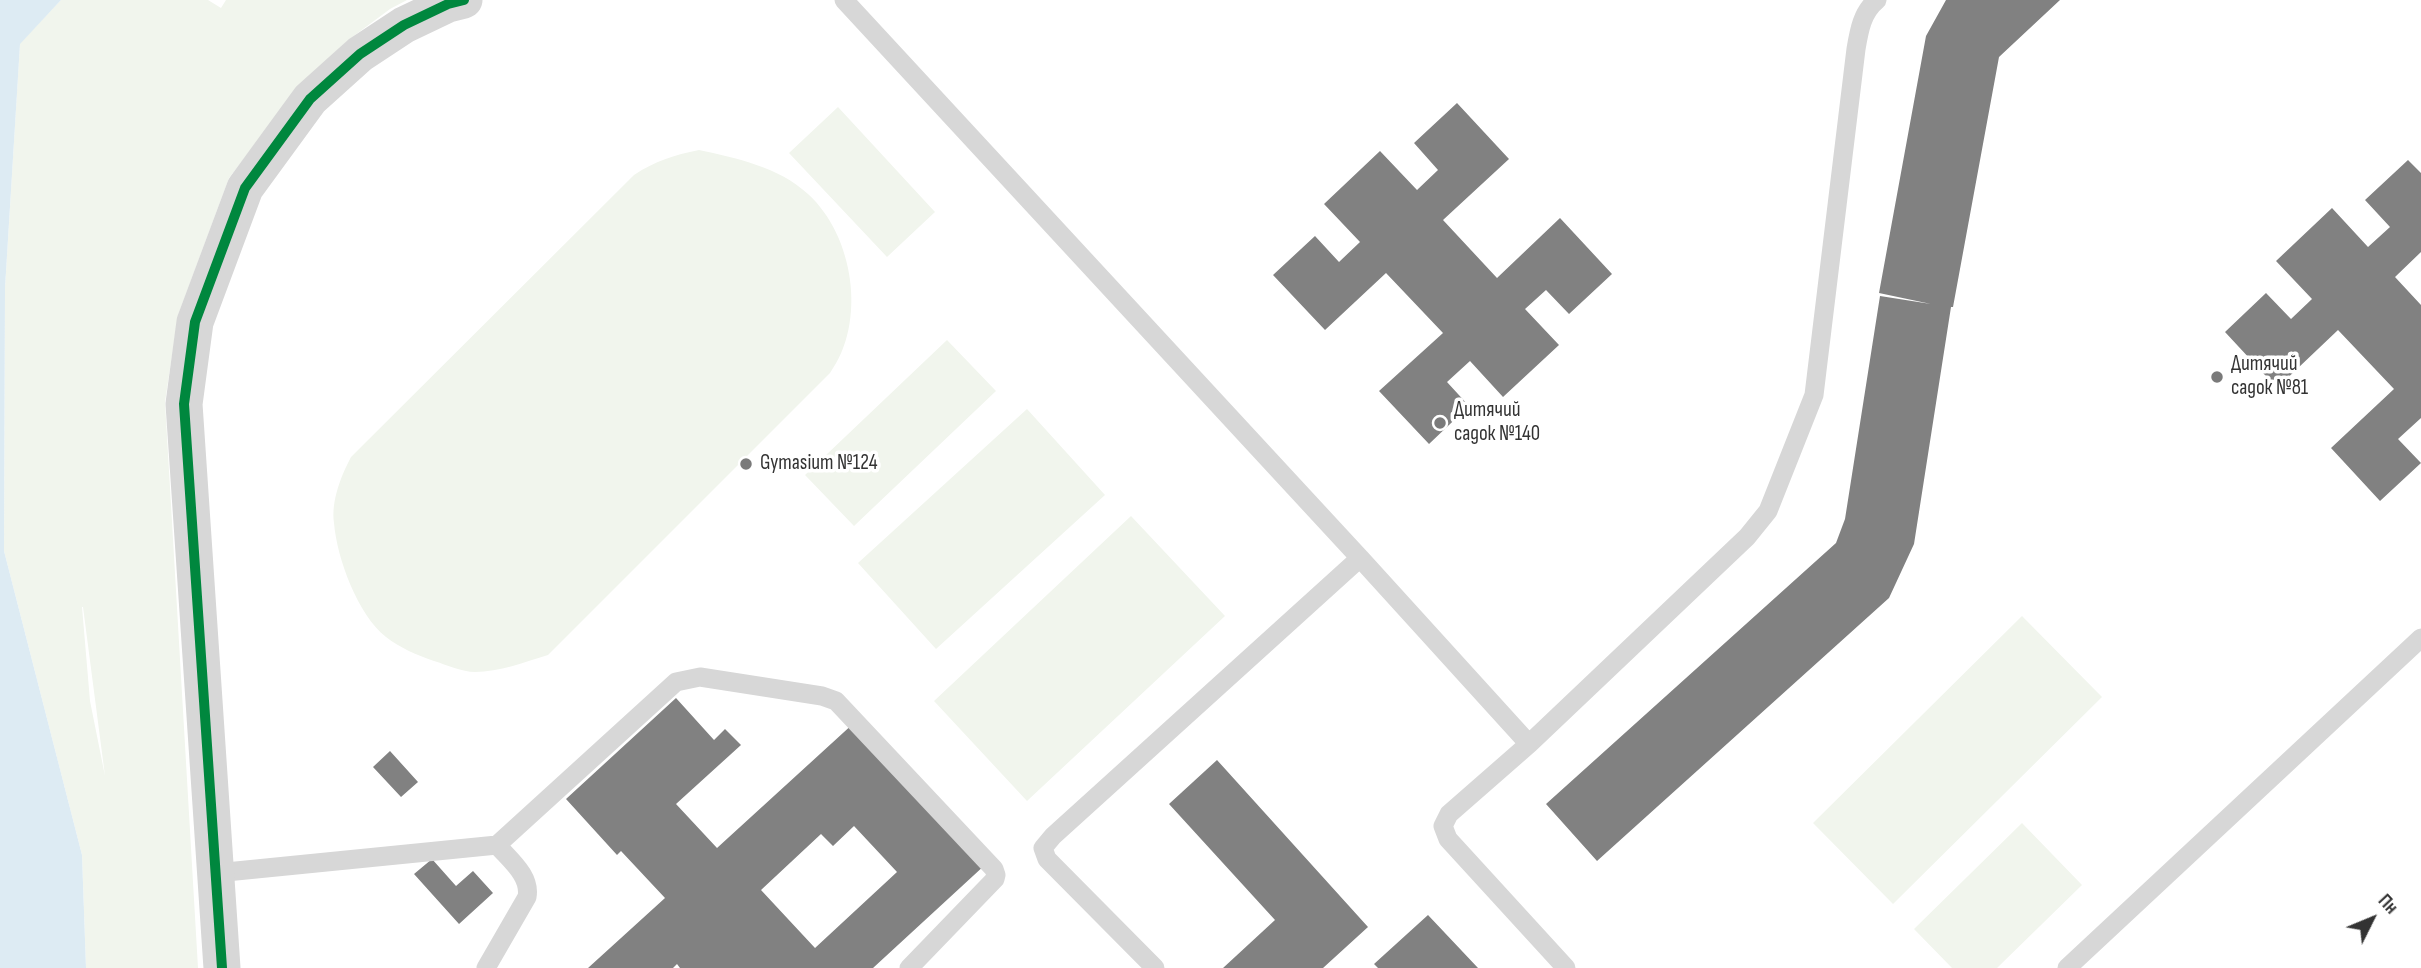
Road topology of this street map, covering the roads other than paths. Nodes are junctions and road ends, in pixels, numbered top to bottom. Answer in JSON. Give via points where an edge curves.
{"nodes":[{"id":1,"x":464,"y":0,"type":"edge"},
{"id":2,"x":844,"y":0,"type":"edge"},
{"id":3,"x":1877,"y":0,"type":"edge"},
{"id":4,"x":1360,"y":558,"type":"junction"},
{"id":5,"x":2421,"y":638,"type":"edge"},
{"id":6,"x":1530,"y":744,"type":"junction"},
{"id":7,"x":497,"y":845,"type":"junction"},
{"id":8,"x":216,"y":873,"type":"junction"},
{"id":9,"x":222,"y":968,"type":"edge"},
{"id":10,"x":486,"y":968,"type":"edge"},
{"id":11,"x":909,"y":968,"type":"edge"},
{"id":12,"x":1154,"y":968,"type":"edge"},
{"id":13,"x":1566,"y":968,"type":"edge"},
{"id":14,"x":2067,"y":968,"type":"edge"}],
"edges":[{"from":1,"to":8,"type":"street","via":[[404,25],[360,54],[310,99],[245,188],[195,322],[184,404]]},
{"from":2,"to":4,"type":"lane"},
{"from":3,"to":6,"type":"lane","via":[[1860,26],[1856,49],[1814,396],[1768,510],[1747,537]]},
{"from":4,"to":6,"type":"lane"},
{"from":4,"to":12,"type":"lane","via":[[1043,848],[1047,859]]},
{"from":5,"to":14,"type":"lane"},
{"from":6,"to":13,"type":"lane","via":[[1449,814],[1443,826],[1448,839]]},
{"from":7,"to":8,"type":"lane"},
{"from":7,"to":10,"type":"lane","via":[[529,887]]},
{"from":7,"to":11,"type":"lane","via":[[676,682],[700,677],[828,697],[996,874]]},
{"from":8,"to":9,"type":"street"}]}
